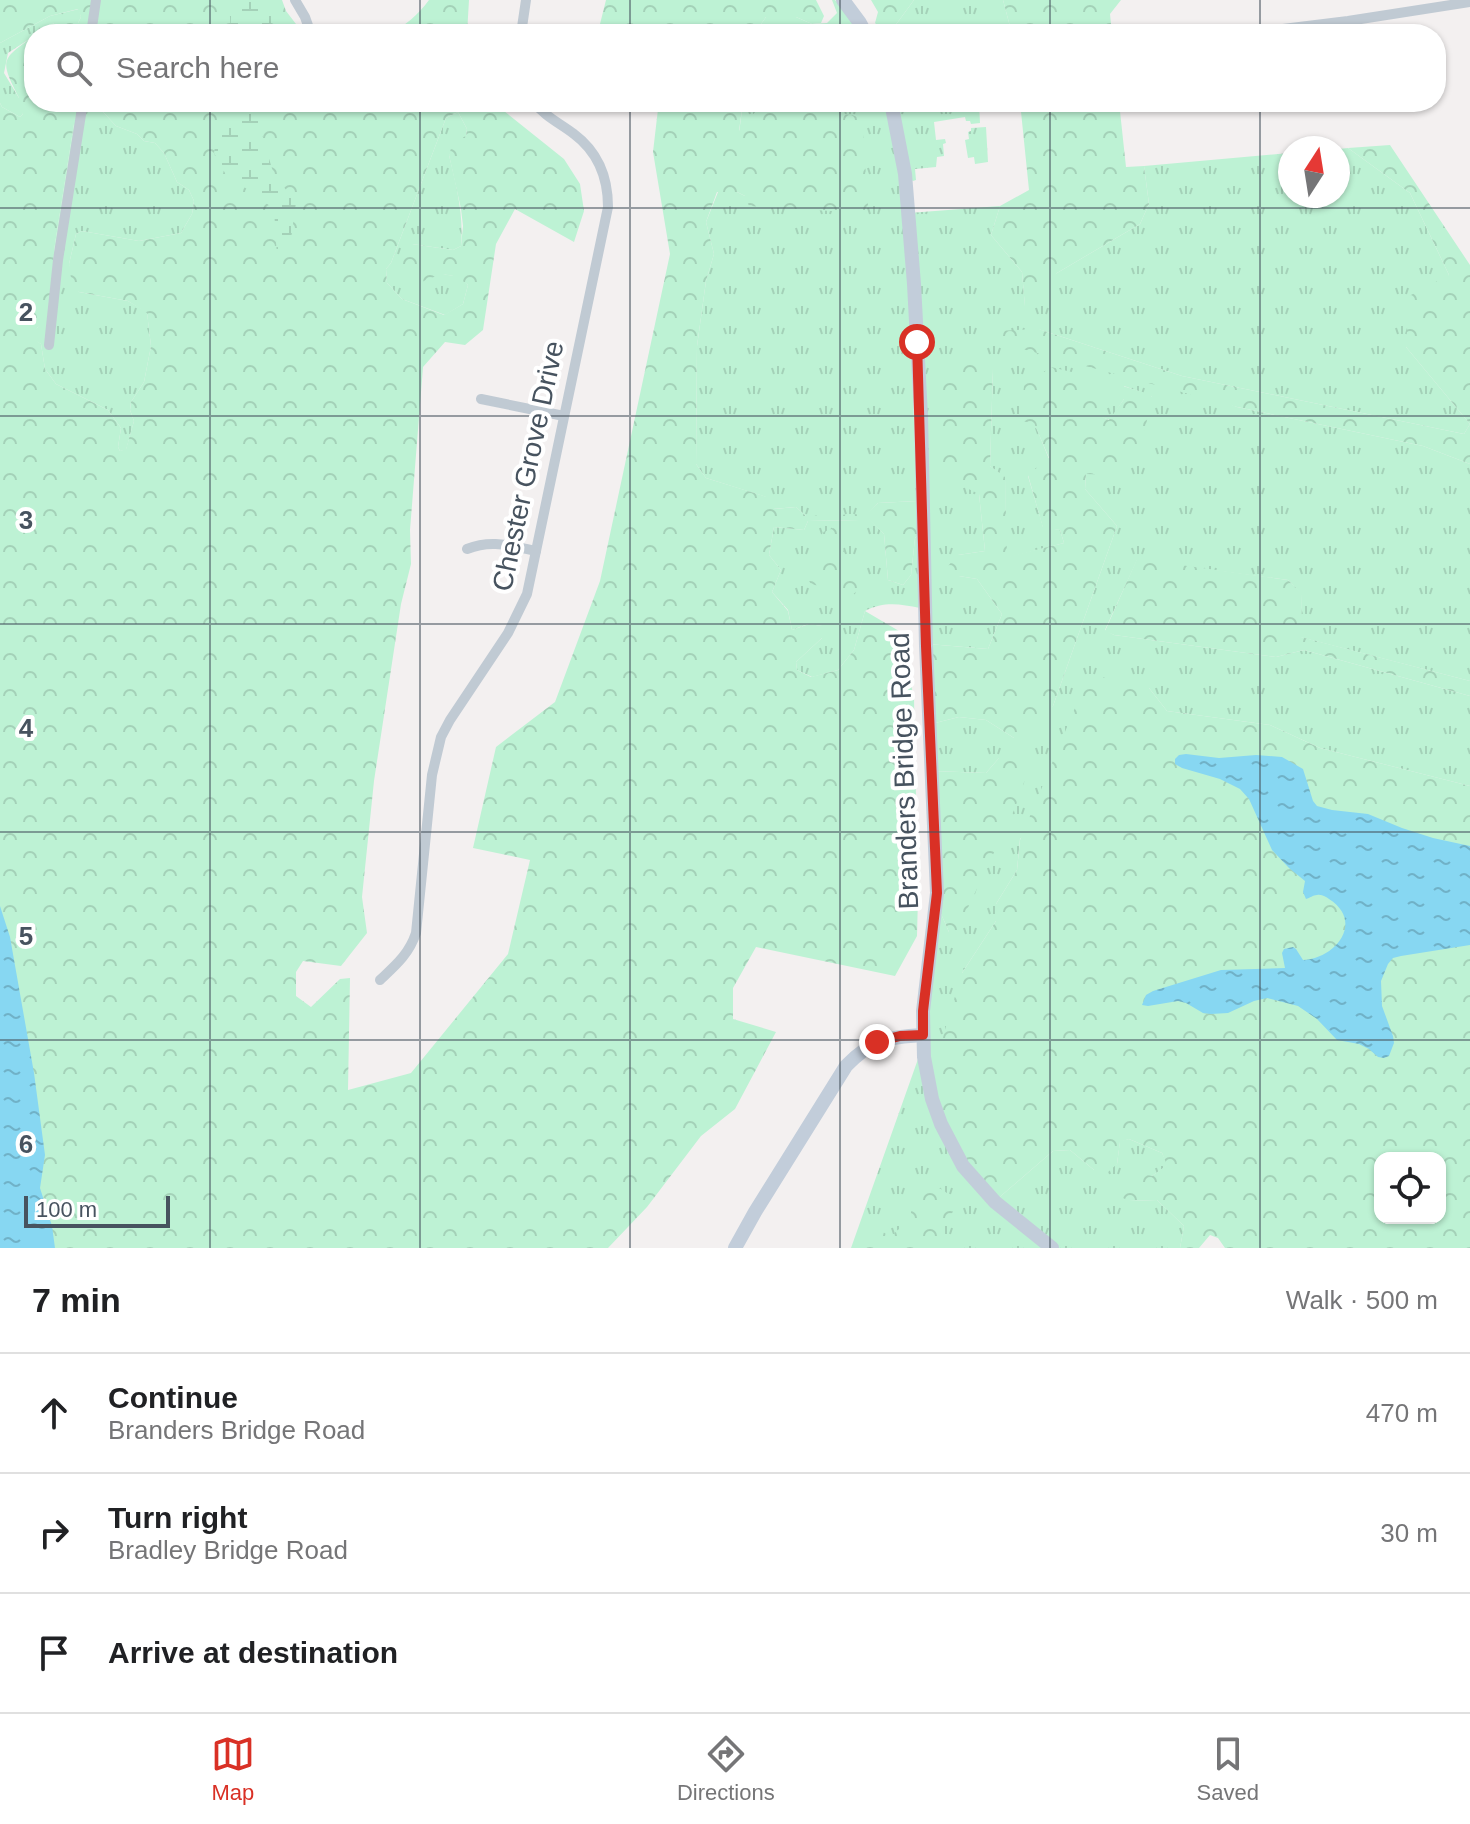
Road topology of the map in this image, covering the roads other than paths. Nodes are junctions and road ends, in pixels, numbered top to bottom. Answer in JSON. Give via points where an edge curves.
{"nodes":[{"id":1,"x":96,"y":0,"type":"edge"},
{"id":2,"x":295,"y":0,"type":"edge"},
{"id":3,"x":526,"y":0,"type":"edge"},
{"id":4,"x":843,"y":0,"type":"edge"},
{"id":5,"x":1470,"y":2,"type":"edge"},
{"id":6,"x":92,"y":24,"type":"edge"},
{"id":7,"x":307,"y":24,"type":"edge"},
{"id":8,"x":522,"y":24,"type":"edge"},
{"id":9,"x":861,"y":24,"type":"edge"},
{"id":10,"x":1327,"y":24,"type":"edge"},
{"id":11,"x":81,"y":112,"type":"edge"},
{"id":12,"x":543,"y":112,"type":"edge"},
{"id":13,"x":893,"y":112,"type":"edge"},
{"id":14,"x":49,"y":345,"type":"dead end"},
{"id":15,"x":481,"y":399,"type":"dead end"},
{"id":16,"x":564,"y":416,"type":"junction"},
{"id":17,"x":467,"y":549,"type":"dead end"},
{"id":18,"x":536,"y":551,"type":"junction"},
{"id":19,"x":380,"y":980,"type":"dead end"},
{"id":20,"x":923,"y":1035,"type":"junction"},
{"id":21,"x":735,"y":1248,"type":"edge"},
{"id":22,"x":1052,"y":1248,"type":"edge"}],
"edges":[{"from":1,"to":6,"type":"street"},
{"from":2,"to":7,"type":"street"},
{"from":3,"to":8,"type":"street"},
{"from":4,"to":9,"type":"street"},
{"from":5,"to":10,"type":"street"},
{"from":11,"to":14,"type":"street"},
{"from":12,"to":16,"type":"street","name":"Chester Grove Drive","via":[[596,157],[608,194]]},
{"from":13,"to":20,"type":"street","name":"Branders Bridge Road","via":[[905,174],[917,334],[937,893]]},
{"from":15,"to":16,"type":"street"},
{"from":16,"to":18,"type":"street","name":"Chester Grove Drive"},
{"from":17,"to":18,"type":"street","via":[[495,543]]},
{"from":18,"to":19,"type":"street","name":"Chester Grove Drive","via":[[518,617],[441,737],[432,775],[416,933],[411,948]]},
{"from":20,"to":21,"type":"street","via":[[877,1042],[846,1066]]},
{"from":20,"to":22,"type":"street","name":"Branders Bridge Road","via":[[932,1099],[963,1166],[995,1202]]}]}
